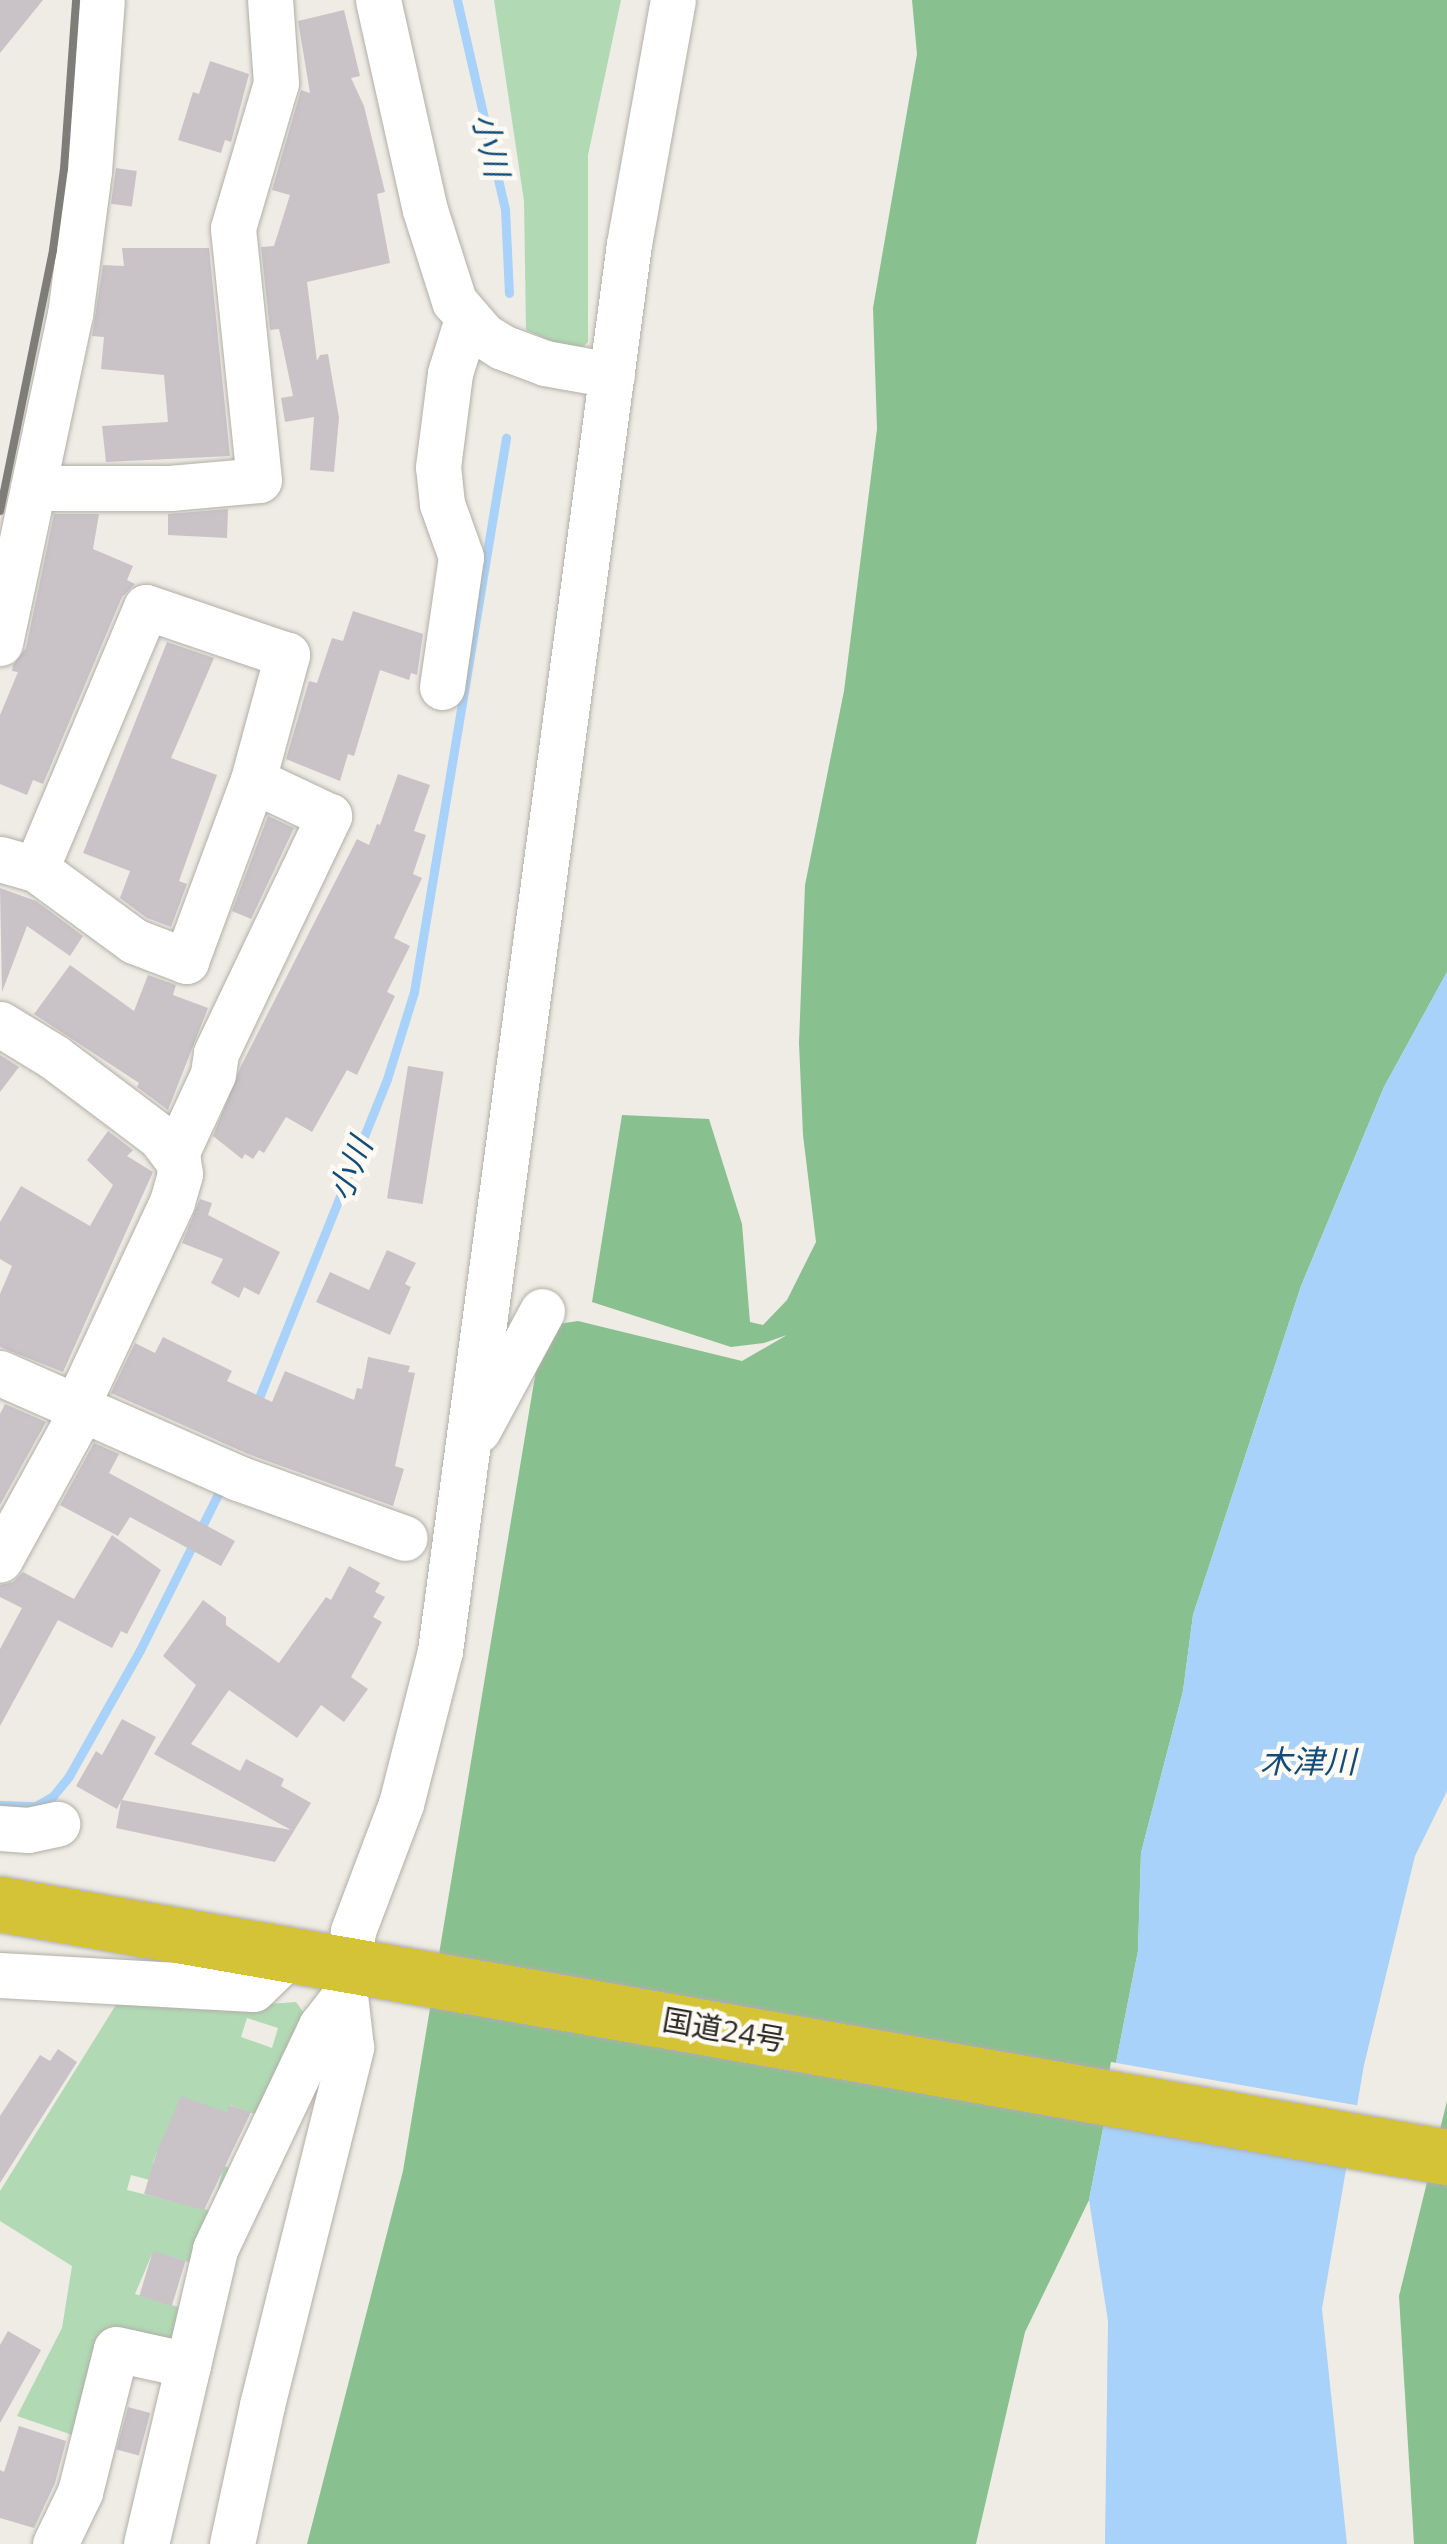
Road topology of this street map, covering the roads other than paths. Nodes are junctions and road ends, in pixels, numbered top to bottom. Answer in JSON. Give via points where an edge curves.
{"nodes":[{"id":1,"x":102,"y":0,"type":"edge"},
{"id":2,"x":270,"y":0,"type":"edge"},
{"id":3,"x":378,"y":0,"type":"edge"},
{"id":4,"x":673,"y":0,"type":"edge"},
{"id":5,"x":467,"y":319,"type":"junction"},
{"id":6,"x":612,"y":374,"type":"junction"},
{"id":7,"x":34,"y":488,"type":"junction"},
{"id":8,"x":0,"y":643,"type":"edge"},
{"id":9,"x":442,"y":686,"type":"dead end"},
{"id":10,"x":253,"y":780,"type":"junction"},
{"id":11,"x":18,"y":864,"type":"edge"},
{"id":12,"x":0,"y":1024,"type":"edge"},
{"id":13,"x":175,"y":1156,"type":"junction"},
{"id":14,"x":542,"y":1311,"type":"dead end"},
{"id":15,"x":0,"y":1373,"type":"edge"},
{"id":16,"x":78,"y":1408,"type":"junction"},
{"id":17,"x":464,"y":1453,"type":"junction"},
{"id":18,"x":405,"y":1538,"type":"dead end"},
{"id":19,"x":0,"y":1559,"type":"edge"},
{"id":20,"x":57,"y":1824,"type":"dead end"},
{"id":21,"x":0,"y":1828,"type":"edge"},
{"id":22,"x":0,"y":1904,"type":"edge"},
{"id":23,"x":286,"y":1956,"type":"junction"},
{"id":24,"x":0,"y":1975,"type":"edge"},
{"id":25,"x":360,"y":1976,"type":"junction"},
{"id":26,"x":1447,"y":2157,"type":"edge"},
{"id":27,"x":188,"y":2364,"type":"junction"},
{"id":28,"x":55,"y":2544,"type":"edge"},
{"id":29,"x":146,"y":2544,"type":"edge"},
{"id":30,"x":232,"y":2544,"type":"edge"}],
"edges":[{"from":1,"to":7,"type":"street","via":[[70,315]]},
{"from":2,"to":7,"type":"street","via":[[276,83],[233,228],[259,480]]},
{"from":3,"to":5,"type":"street","via":[[444,282]]},
{"from":4,"to":6,"type":"street"},
{"from":5,"to":6,"type":"street","via":[[522,356]]},
{"from":5,"to":9,"type":"street","via":[[450,373],[438,467],[442,504],[461,557]]},
{"from":6,"to":17,"type":"street"},
{"from":7,"to":8,"type":"street"},
{"from":10,"to":11,"type":"street","via":[[186,961],[134,941]]},
{"from":10,"to":11,"type":"street","via":[[288,656],[146,607]]},
{"from":10,"to":13,"type":"street","via":[[329,816]]},
{"from":12,"to":13,"type":"street","via":[[121,1105]]},
{"from":13,"to":16,"type":"street","via":[[180,1174],[172,1202]]},
{"from":14,"to":17,"type":"street"},
{"from":15,"to":16,"type":"street"},
{"from":16,"to":18,"type":"street","via":[[238,1478]]},
{"from":16,"to":19,"type":"street"},
{"from":17,"to":25,"type":"street","via":[[436,1668],[401,1804],[352,1931]]},
{"from":20,"to":21,"type":"street"},
{"from":22,"to":23,"type":"highway","name":"国道24号"},
{"from":23,"to":24,"type":"street","via":[[253,1989]]},
{"from":23,"to":25,"type":"highway","name":"国道24号"},
{"from":25,"to":26,"type":"highway","name":"国道24号"},
{"from":25,"to":27,"type":"street","via":[[321,2026],[215,2250]]},
{"from":25,"to":30,"type":"street","via":[[351,2046]]},
{"from":27,"to":28,"type":"street","via":[[116,2349],[80,2492]]},
{"from":27,"to":29,"type":"street"}]}
